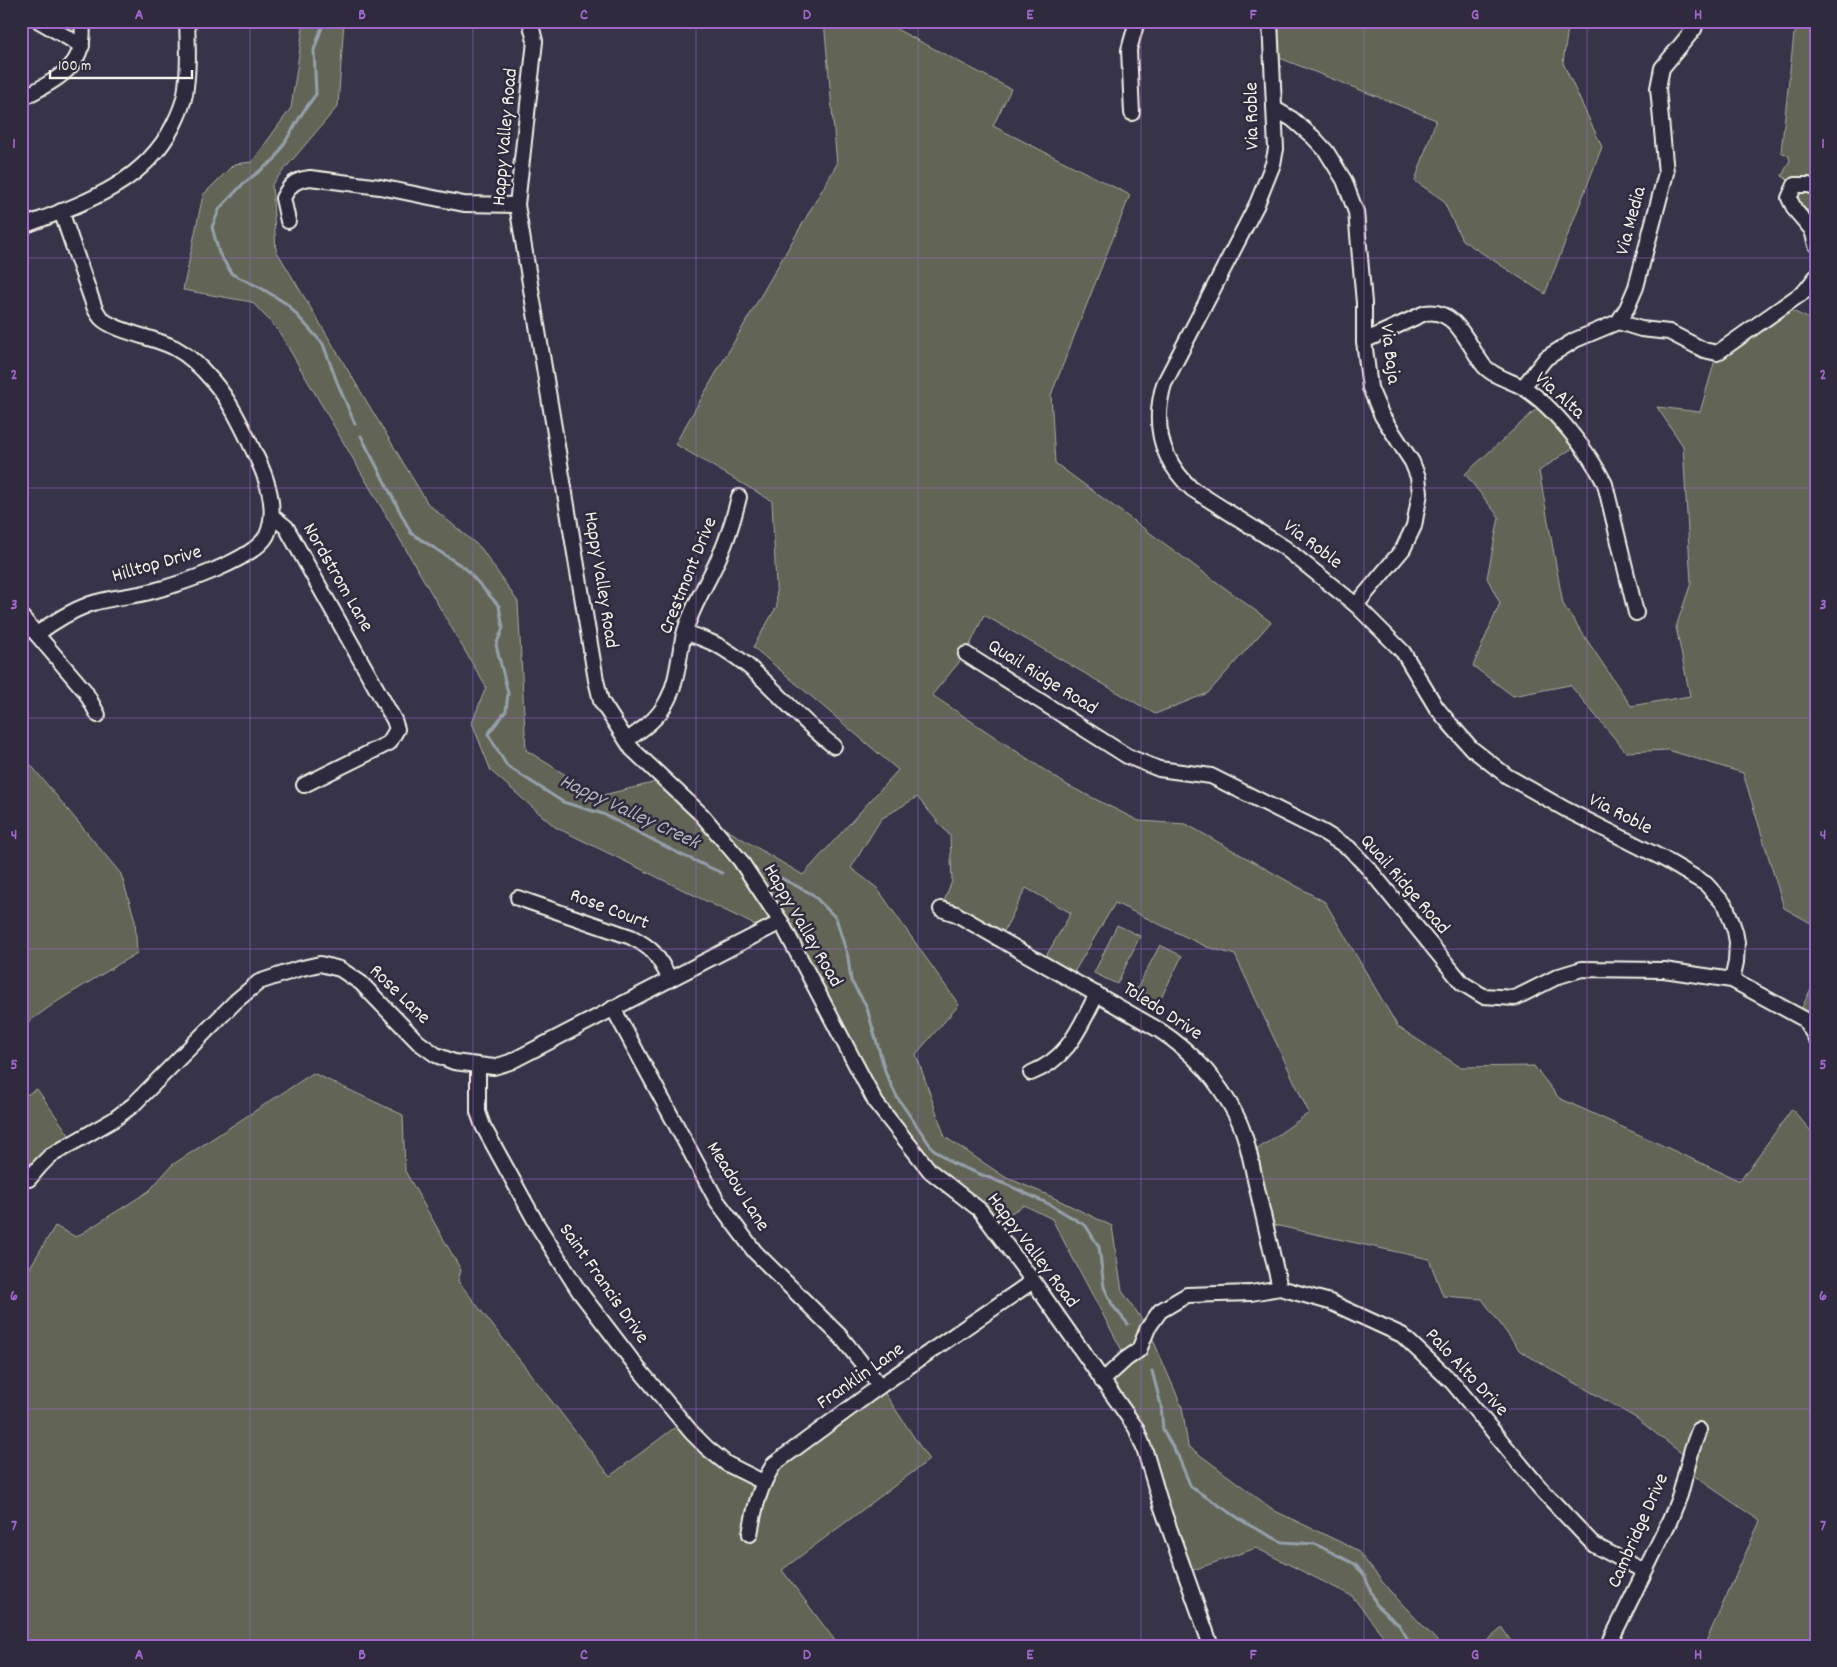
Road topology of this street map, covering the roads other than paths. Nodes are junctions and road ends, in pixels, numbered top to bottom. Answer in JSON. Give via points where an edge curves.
{"nodes":[{"id":1,"x":39,"y":21,"type":"edge"},
{"id":2,"x":82,"y":21,"type":"edge"},
{"id":3,"x":187,"y":21,"type":"edge"},
{"id":4,"x":530,"y":21,"type":"edge"},
{"id":5,"x":1137,"y":21,"type":"edge"},
{"id":6,"x":1270,"y":21,"type":"edge"},
{"id":7,"x":1697,"y":21,"type":"edge"},
{"id":8,"x":82,"y":46,"type":"junction"},
{"id":9,"x":21,"y":99,"type":"edge"},
{"id":10,"x":1275,"y":109,"type":"junction"},
{"id":11,"x":1132,"y":113,"type":"dead end"},
{"id":12,"x":1816,"y":187,"type":"edge"},
{"id":13,"x":517,"y":205,"type":"junction"},
{"id":14,"x":62,"y":211,"type":"junction"},
{"id":15,"x":288,"y":221,"type":"dead end"},
{"id":16,"x":21,"y":227,"type":"edge"},
{"id":17,"x":1816,"y":245,"type":"edge"},
{"id":18,"x":1816,"y":277,"type":"edge"},
{"id":19,"x":1618,"y":322,"type":"junction"},
{"id":20,"x":1364,"y":341,"type":"junction"},
{"id":21,"x":1523,"y":387,"type":"junction"},
{"id":22,"x":739,"y":497,"type":"dead end"},
{"id":23,"x":272,"y":516,"type":"junction"},
{"id":24,"x":1356,"y":605,"type":"junction"},
{"id":25,"x":1636,"y":613,"type":"dead end"},
{"id":26,"x":21,"y":616,"type":"edge"},
{"id":27,"x":685,"y":632,"type":"junction"},
{"id":28,"x":37,"y":634,"type":"junction"},
{"id":29,"x":966,"y":654,"type":"dead end"},
{"id":30,"x":98,"y":715,"type":"dead end"},
{"id":31,"x":627,"y":740,"type":"junction"},
{"id":32,"x":834,"y":746,"type":"dead end"},
{"id":33,"x":304,"y":785,"type":"dead end"},
{"id":34,"x":518,"y":898,"type":"dead end"},
{"id":35,"x":942,"y":909,"type":"dead end"},
{"id":36,"x":781,"y":922,"type":"junction"},
{"id":37,"x":670,"y":979,"type":"junction"},
{"id":38,"x":1732,"y":980,"type":"junction"},
{"id":39,"x":1097,"y":994,"type":"junction"},
{"id":40,"x":613,"y":1008,"type":"junction"},
{"id":41,"x":1816,"y":1038,"type":"edge"},
{"id":42,"x":478,"y":1066,"type":"junction"},
{"id":43,"x":1031,"y":1073,"type":"dead end"},
{"id":44,"x":29,"y":1180,"type":"dead end"},
{"id":45,"x":1033,"y":1281,"type":"junction"},
{"id":46,"x":1280,"y":1288,"type":"junction"},
{"id":47,"x":1102,"y":1380,"type":"junction"},
{"id":48,"x":880,"y":1386,"type":"junction"},
{"id":49,"x":1699,"y":1430,"type":"dead end"},
{"id":50,"x":763,"y":1482,"type":"junction"},
{"id":51,"x":750,"y":1534,"type":"dead end"},
{"id":52,"x":1644,"y":1571,"type":"junction"},
{"id":53,"x":1211,"y":1646,"type":"edge"},
{"id":54,"x":1611,"y":1646,"type":"edge"}],
"edges":[{"from":1,"to":8,"type":"street"},
{"from":2,"to":8,"type":"street"},
{"from":3,"to":14,"type":"street","via":[[185,96],[169,134],[134,174],[114,188]]},
{"from":4,"to":13,"type":"street","name":"Happy Valley Road","via":[[535,41]]},
{"from":5,"to":11,"type":"street","via":[[1129,50]]},
{"from":6,"to":10,"type":"street","name":"Via Roble"},
{"from":7,"to":19,"type":"street","name":"Via Media","via":[[1662,68],[1658,88],[1666,172],[1636,287]]},
{"from":8,"to":9,"type":"street","via":[[75,63],[64,75]]},
{"from":10,"to":20,"type":"street","name":"Via Baja","via":[[1292,118],[1313,137],[1344,180],[1356,212]]},
{"from":10,"to":24,"type":"street","name":"Via Roble","via":[[1276,149],[1264,188],[1164,384],[1158,410],[1160,436],[1168,459],[1192,489],[1285,548]]},
{"from":12,"to":17,"type":"street","via":[[1795,185],[1788,198],[1812,230]]},
{"from":13,"to":15,"type":"street","via":[[464,204],[380,187],[310,178],[289,186],[282,198]]},
{"from":13,"to":31,"type":"street","name":"Happy Valley Road","via":[[596,680],[601,702]]},
{"from":14,"to":16,"type":"street"},
{"from":14,"to":23,"type":"street","name":"Nordstrom Lane","via":[[95,309],[102,319],[174,347],[195,360],[215,383],[236,414],[266,476]]},
{"from":18,"to":19,"type":"street","via":[[1805,291],[1717,353],[1668,332]]},
{"from":19,"to":21,"type":"street","via":[[1575,340],[1546,358]]},
{"from":20,"to":21,"type":"street","name":"Via Alta","via":[[1431,312],[1452,321],[1464,332],[1485,366]]},
{"from":20,"to":24,"type":"street","name":"Via Baja","via":[[1370,388],[1382,416],[1412,462],[1420,494],[1414,526],[1403,549]]},
{"from":21,"to":25,"type":"street","name":"Via Alta","via":[[1543,403],[1580,443],[1598,469],[1605,484]]},
{"from":22,"to":27,"type":"street","name":"Crestmont Drive","via":[[732,528]]},
{"from":23,"to":28,"type":"street","name":"Hilltop Drive","via":[[266,536],[235,560],[152,592],[91,604],[54,621]]},
{"from":23,"to":33,"type":"street","name":"Nordstrom Lane","via":[[286,527],[394,720],[396,729],[389,743]]},
{"from":24,"to":38,"type":"street","name":"Via Roble","via":[[1403,652],[1436,707],[1485,760],[1507,776],[1691,874],[1712,890],[1726,906],[1735,931],[1736,962]]},
{"from":26,"to":28,"type":"street"},
{"from":27,"to":31,"type":"street","name":"Crestmont Drive","via":[[675,684],[667,703],[650,724]]},
{"from":27,"to":32,"type":"street","via":[[724,648],[757,674],[815,732]]},
{"from":28,"to":30,"type":"street","via":[[85,691]]},
{"from":29,"to":38,"type":"street","name":"Quail Ridge Road","via":[[1127,756],[1159,768],[1211,776],[1350,848],[1462,983],[1483,996],[1515,998],[1559,976],[1582,969],[1664,970]]},
{"from":31,"to":36,"type":"street","name":"Happy Valley Road","via":[[632,749],[702,816],[740,860]]},
{"from":34,"to":37,"type":"street","name":"Rose Court","via":[[631,937],[654,951]]},
{"from":35,"to":39,"type":"street","name":"Toledo Drive"},
{"from":36,"to":37,"type":"street","name":"Rose Lane"},
{"from":36,"to":45,"type":"street","name":"Happy Valley Road","via":[[876,1103],[930,1171],[980,1210]]},
{"from":37,"to":40,"type":"street","name":"Rose Lane"},
{"from":38,"to":41,"type":"street","name":"Quail Ridge Road","via":[[1804,1019]]},
{"from":39,"to":43,"type":"street","via":[[1070,1045],[1045,1068]]},
{"from":39,"to":46,"type":"street","name":"Toledo Drive","via":[[1181,1045],[1220,1087],[1238,1119],[1249,1155]]},
{"from":40,"to":42,"type":"street","name":"Rose Lane","via":[[510,1062],[494,1068]]},
{"from":40,"to":48,"type":"street","name":"Meadow Lane","via":[[717,1202],[754,1252],[841,1337]]},
{"from":42,"to":44,"type":"street","name":"Rose Lane","via":[[436,1055],[418,1042],[361,983],[340,969],[320,964],[298,969],[259,982],[133,1105],[50,1156]]},
{"from":42,"to":50,"type":"street","name":"Saint Francis Drive","via":[[478,1112],[482,1126],[538,1226],[579,1290],[637,1367],[706,1448],[727,1464]]},
{"from":45,"to":47,"type":"street","name":"Happy Valley Road"},
{"from":45,"to":48,"type":"street","name":"Franklin Lane"},
{"from":46,"to":47,"type":"street","name":"Palo Alto Drive","via":[[1250,1293],[1187,1295],[1160,1311],[1148,1328],[1139,1350]]},
{"from":46,"to":52,"type":"street","name":"Palo Alto Drive","via":[[1330,1302],[1402,1335],[1453,1383],[1540,1488],[1594,1545]]},
{"from":47,"to":53,"type":"street","name":"Happy Valley Road","via":[[1136,1428]]},
{"from":48,"to":50,"type":"street","name":"Franklin Lane","via":[[774,1464]]},
{"from":49,"to":52,"type":"street","name":"Cambridge Drive","via":[[1680,1495]]},
{"from":50,"to":51,"type":"street","name":"Franklin Lane"},
{"from":52,"to":54,"type":"street","name":"Cambridge Drive"}]}
